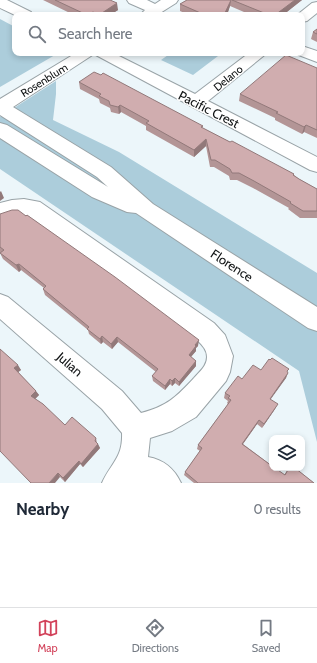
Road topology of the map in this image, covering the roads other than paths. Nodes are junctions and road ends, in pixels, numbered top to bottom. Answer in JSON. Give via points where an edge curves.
{"nodes":[{"id":1,"x":134,"y":0,"type":"edge"},
{"id":2,"x":171,"y":0,"type":"edge"},
{"id":3,"x":0,"y":2,"type":"edge"},
{"id":4,"x":317,"y":6,"type":"edge"},
{"id":5,"x":20,"y":12,"type":"edge"},
{"id":6,"x":152,"y":12,"type":"edge"},
{"id":7,"x":305,"y":16,"type":"edge"},
{"id":8,"x":305,"y":52,"type":"edge"},
{"id":9,"x":82,"y":56,"type":"edge"},
{"id":10,"x":107,"y":56,"type":"edge"},
{"id":11,"x":255,"y":56,"type":"edge"},
{"id":12,"x":317,"y":57,"type":"edge"},
{"id":13,"x":196,"y":102,"type":"junction"},
{"id":14,"x":0,"y":107,"type":"edge"},
{"id":15,"x":0,"y":129,"type":"edge"},
{"id":16,"x":317,"y":165,"type":"edge"},
{"id":17,"x":146,"y":210,"type":"junction"},
{"id":18,"x":0,"y":214,"type":"edge"},
{"id":19,"x":0,"y":304,"type":"edge"},
{"id":20,"x":317,"y":320,"type":"edge"},
{"id":21,"x":136,"y":428,"type":"junction"},
{"id":22,"x":123,"y":475,"type":"edge"},
{"id":23,"x":166,"y":483,"type":"edge"}],
"edges":[{"from":1,"to":6,"type":"street"},
{"from":2,"to":6,"type":"street"},
{"from":3,"to":5,"type":"street"},
{"from":4,"to":7,"type":"street"},
{"from":8,"to":12,"type":"street"},
{"from":9,"to":14,"type":"street","name":"Rosenblum"},
{"from":10,"to":13,"type":"street","name":"Pacific Crest"},
{"from":11,"to":13,"type":"street","name":"Delano"},
{"from":13,"to":16,"type":"street","name":"Pacific Crest"},
{"from":14,"to":17,"type":"street","name":"Florence","via":[[104,172]]},
{"from":15,"to":17,"type":"street","name":"Florence","via":[[99,192]]},
{"from":17,"to":20,"type":"street","name":"Florence"},
{"from":18,"to":21,"type":"street","via":[[22,206],[33,208],[205,332],[216,343],[220,356],[217,372],[186,407],[162,421]]},
{"from":19,"to":21,"type":"street","name":"Julian","via":[[112,400]]},
{"from":21,"to":22,"type":"street","via":[[137,443]]},
{"from":22,"to":23,"type":"street","via":[[155,473]]}]}
